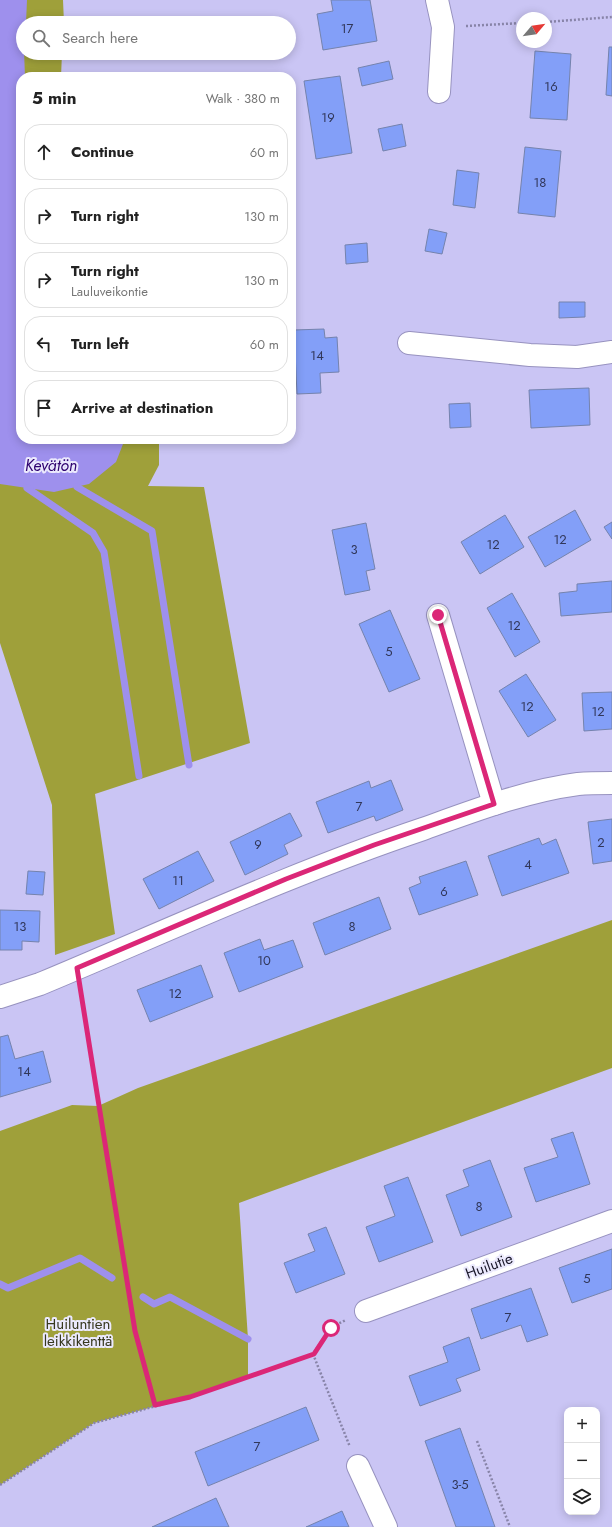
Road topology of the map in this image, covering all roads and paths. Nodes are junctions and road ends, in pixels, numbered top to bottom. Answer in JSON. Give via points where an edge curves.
{"nodes":[{"id":1,"x":437,"y":0,"type":"edge"},
{"id":2,"x":612,"y":17,"type":"edge"},
{"id":3,"x":552,"y":22,"type":"edge"},
{"id":4,"x":516,"y":23,"type":"edge"},
{"id":5,"x":443,"y":27,"type":"junction"},
{"id":6,"x":439,"y":92,"type":"dead end"},
{"id":7,"x":409,"y":343,"type":"dead end"},
{"id":8,"x":612,"y":352,"type":"edge"},
{"id":9,"x":438,"y":615,"type":"dead end"},
{"id":10,"x":612,"y":783,"type":"edge"},
{"id":11,"x":494,"y":804,"type":"junction"},
{"id":12,"x":77,"y":968,"type":"junction"},
{"id":13,"x":0,"y":997,"type":"edge"},
{"id":14,"x":612,"y":1221,"type":"edge"},
{"id":15,"x":366,"y":1311,"type":"joint"},
{"id":16,"x":314,"y":1354,"type":"junction"},
{"id":17,"x":155,"y":1405,"type":"junction"},
{"id":18,"x":477,"y":1441,"type":"dead end"},
{"id":19,"x":358,"y":1466,"type":"joint"},
{"id":20,"x":0,"y":1485,"type":"edge"},
{"id":21,"x":386,"y":1527,"type":"edge"},
{"id":22,"x":510,"y":1527,"type":"edge"}],
"edges":[{"from":1,"to":5,"type":"street"},
{"from":2,"to":3,"type":"path"},
{"from":4,"to":5,"type":"path"},
{"from":5,"to":6,"type":"street"},
{"from":7,"to":8,"type":"street","via":[[530,355],[577,357]]},
{"from":9,"to":11,"type":"street"},
{"from":10,"to":11,"type":"street","via":[[579,784]]},
{"from":11,"to":12,"type":"street","via":[[374,845],[286,879]]},
{"from":12,"to":13,"type":"street"},
{"from":12,"to":17,"type":"path","via":[[135,1331]]},
{"from":14,"to":15,"type":"street","name":"Huilutie"},
{"from":15,"to":16,"type":"path","via":[[331,1328]]},
{"from":16,"to":17,"type":"path","via":[[190,1397]]},
{"from":16,"to":19,"type":"path"},
{"from":17,"to":20,"type":"path","via":[[94,1423]]},
{"from":18,"to":22,"type":"path"},
{"from":19,"to":21,"type":"street"}]}
